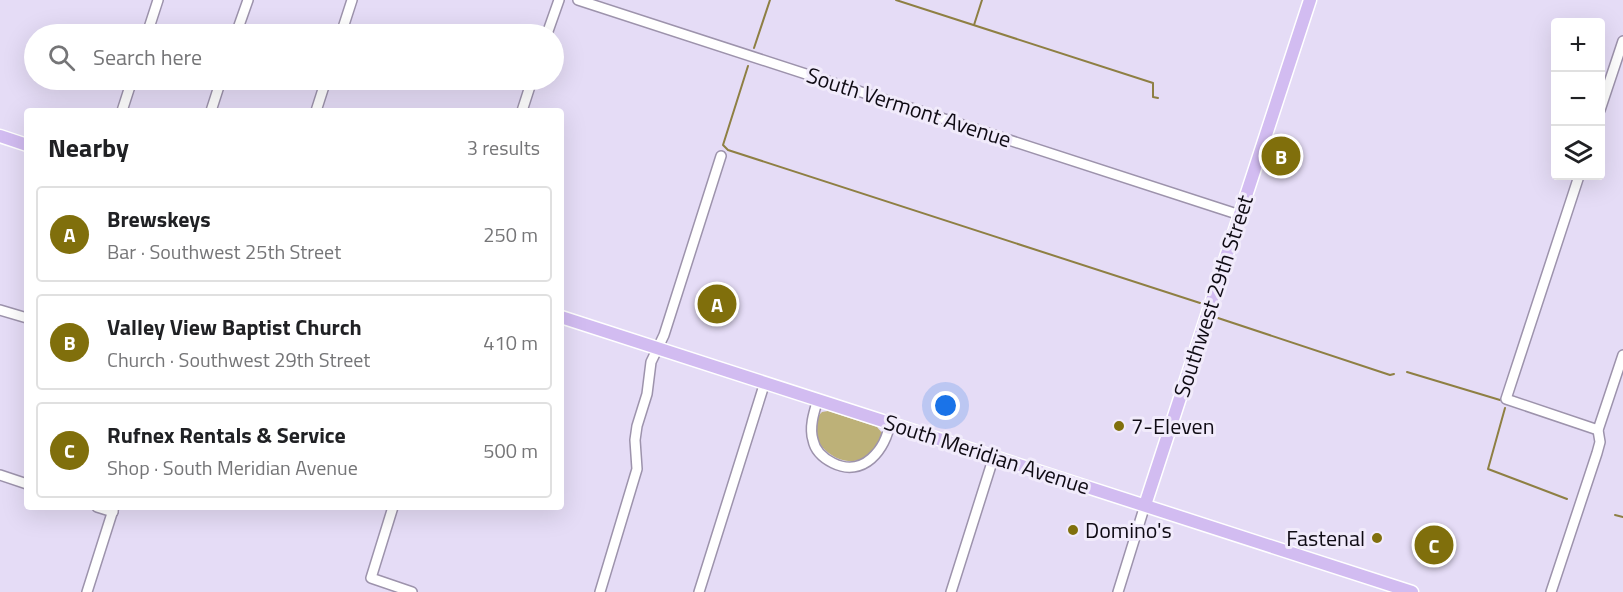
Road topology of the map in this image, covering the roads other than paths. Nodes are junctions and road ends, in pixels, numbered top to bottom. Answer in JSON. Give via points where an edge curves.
{"nodes":[{"id":1,"x":158,"y":0,"type":"edge"},
{"id":2,"x":248,"y":0,"type":"edge"},
{"id":3,"x":352,"y":0,"type":"edge"},
{"id":4,"x":559,"y":0,"type":"edge"},
{"id":5,"x":578,"y":0,"type":"edge"},
{"id":6,"x":1310,"y":0,"type":"edge"},
{"id":7,"x":150,"y":24,"type":"edge"},
{"id":8,"x":240,"y":24,"type":"edge"},
{"id":9,"x":344,"y":24,"type":"edge"},
{"id":10,"x":551,"y":24,"type":"edge"},
{"id":11,"x":1623,"y":41,"type":"edge"},
{"id":12,"x":129,"y":90,"type":"edge"},
{"id":13,"x":218,"y":90,"type":"edge"},
{"id":14,"x":323,"y":90,"type":"edge"},
{"id":15,"x":529,"y":90,"type":"edge"},
{"id":16,"x":1605,"y":95,"type":"edge"},
{"id":17,"x":123,"y":108,"type":"edge"},
{"id":18,"x":212,"y":108,"type":"edge"},
{"id":19,"x":317,"y":108,"type":"edge"},
{"id":20,"x":523,"y":108,"type":"edge"},
{"id":21,"x":0,"y":136,"type":"edge"},
{"id":22,"x":24,"y":144,"type":"edge"},
{"id":23,"x":721,"y":156,"type":"dead end"},
{"id":24,"x":1578,"y":180,"type":"edge"},
{"id":25,"x":1240,"y":215,"type":"junction"},
{"id":26,"x":0,"y":310,"type":"edge"},
{"id":27,"x":24,"y":317,"type":"edge"},
{"id":28,"x":564,"y":318,"type":"edge"},
{"id":29,"x":658,"y":348,"type":"junction"},
{"id":30,"x":1623,"y":354,"type":"edge"},
{"id":31,"x":765,"y":382,"type":"junction"},
{"id":32,"x":818,"y":399,"type":"junction"},
{"id":33,"x":890,"y":422,"type":"junction"},
{"id":34,"x":1599,"y":430,"type":"junction"},
{"id":35,"x":994,"y":456,"type":"junction"},
{"id":36,"x":0,"y":475,"type":"edge"},
{"id":37,"x":24,"y":483,"type":"edge"},
{"id":38,"x":1145,"y":505,"type":"junction"},
{"id":39,"x":114,"y":510,"type":"edge"},
{"id":40,"x":392,"y":510,"type":"edge"},
{"id":41,"x":87,"y":592,"type":"edge"},
{"id":42,"x":412,"y":592,"type":"edge"},
{"id":43,"x":600,"y":592,"type":"edge"},
{"id":44,"x":699,"y":592,"type":"edge"},
{"id":45,"x":951,"y":592,"type":"edge"},
{"id":46,"x":1118,"y":592,"type":"edge"},
{"id":47,"x":1412,"y":592,"type":"edge"},
{"id":48,"x":1551,"y":592,"type":"edge"}],
"edges":[{"from":1,"to":7,"type":"street"},
{"from":2,"to":8,"type":"street"},
{"from":3,"to":9,"type":"street"},
{"from":4,"to":10,"type":"street"},
{"from":5,"to":25,"type":"street","name":"South Vermont Avenue"},
{"from":6,"to":25,"type":"main road","name":"Southwest 29th Street"},
{"from":11,"to":16,"type":"street"},
{"from":12,"to":17,"type":"street"},
{"from":13,"to":18,"type":"street"},
{"from":14,"to":19,"type":"street"},
{"from":15,"to":20,"type":"street"},
{"from":21,"to":22,"type":"main road"},
{"from":23,"to":29,"type":"street"},
{"from":24,"to":34,"type":"street","via":[[1506,399]]},
{"from":25,"to":38,"type":"main road","name":"Southwest 29th Street"},
{"from":26,"to":27,"type":"street"},
{"from":28,"to":29,"type":"main road","name":"South Meridian Avenue"},
{"from":29,"to":31,"type":"main road","name":"South Meridian Avenue"},
{"from":29,"to":43,"type":"street","via":[[651,362],[637,426],[637,469]]},
{"from":30,"to":34,"type":"street"},
{"from":31,"to":32,"type":"main road","name":"South Meridian Avenue"},
{"from":31,"to":44,"type":"street"},
{"from":32,"to":33,"type":"main road","name":"South Meridian Avenue"},
{"from":32,"to":33,"type":"street","via":[[812,438],[816,450],[842,467],[862,466],[876,455]]},
{"from":33,"to":35,"type":"main road","name":"South Meridian Avenue"},
{"from":34,"to":48,"type":"street","via":[[1597,453]]},
{"from":35,"to":38,"type":"main road","name":"South Meridian Avenue"},
{"from":35,"to":45,"type":"street"},
{"from":36,"to":37,"type":"street"},
{"from":38,"to":46,"type":"street","name":"Southwest 29th Street"},
{"from":38,"to":47,"type":"main road","name":"South Meridian Avenue"},
{"from":39,"to":41,"type":"street"},
{"from":40,"to":42,"type":"street","via":[[371,578]]}]}
